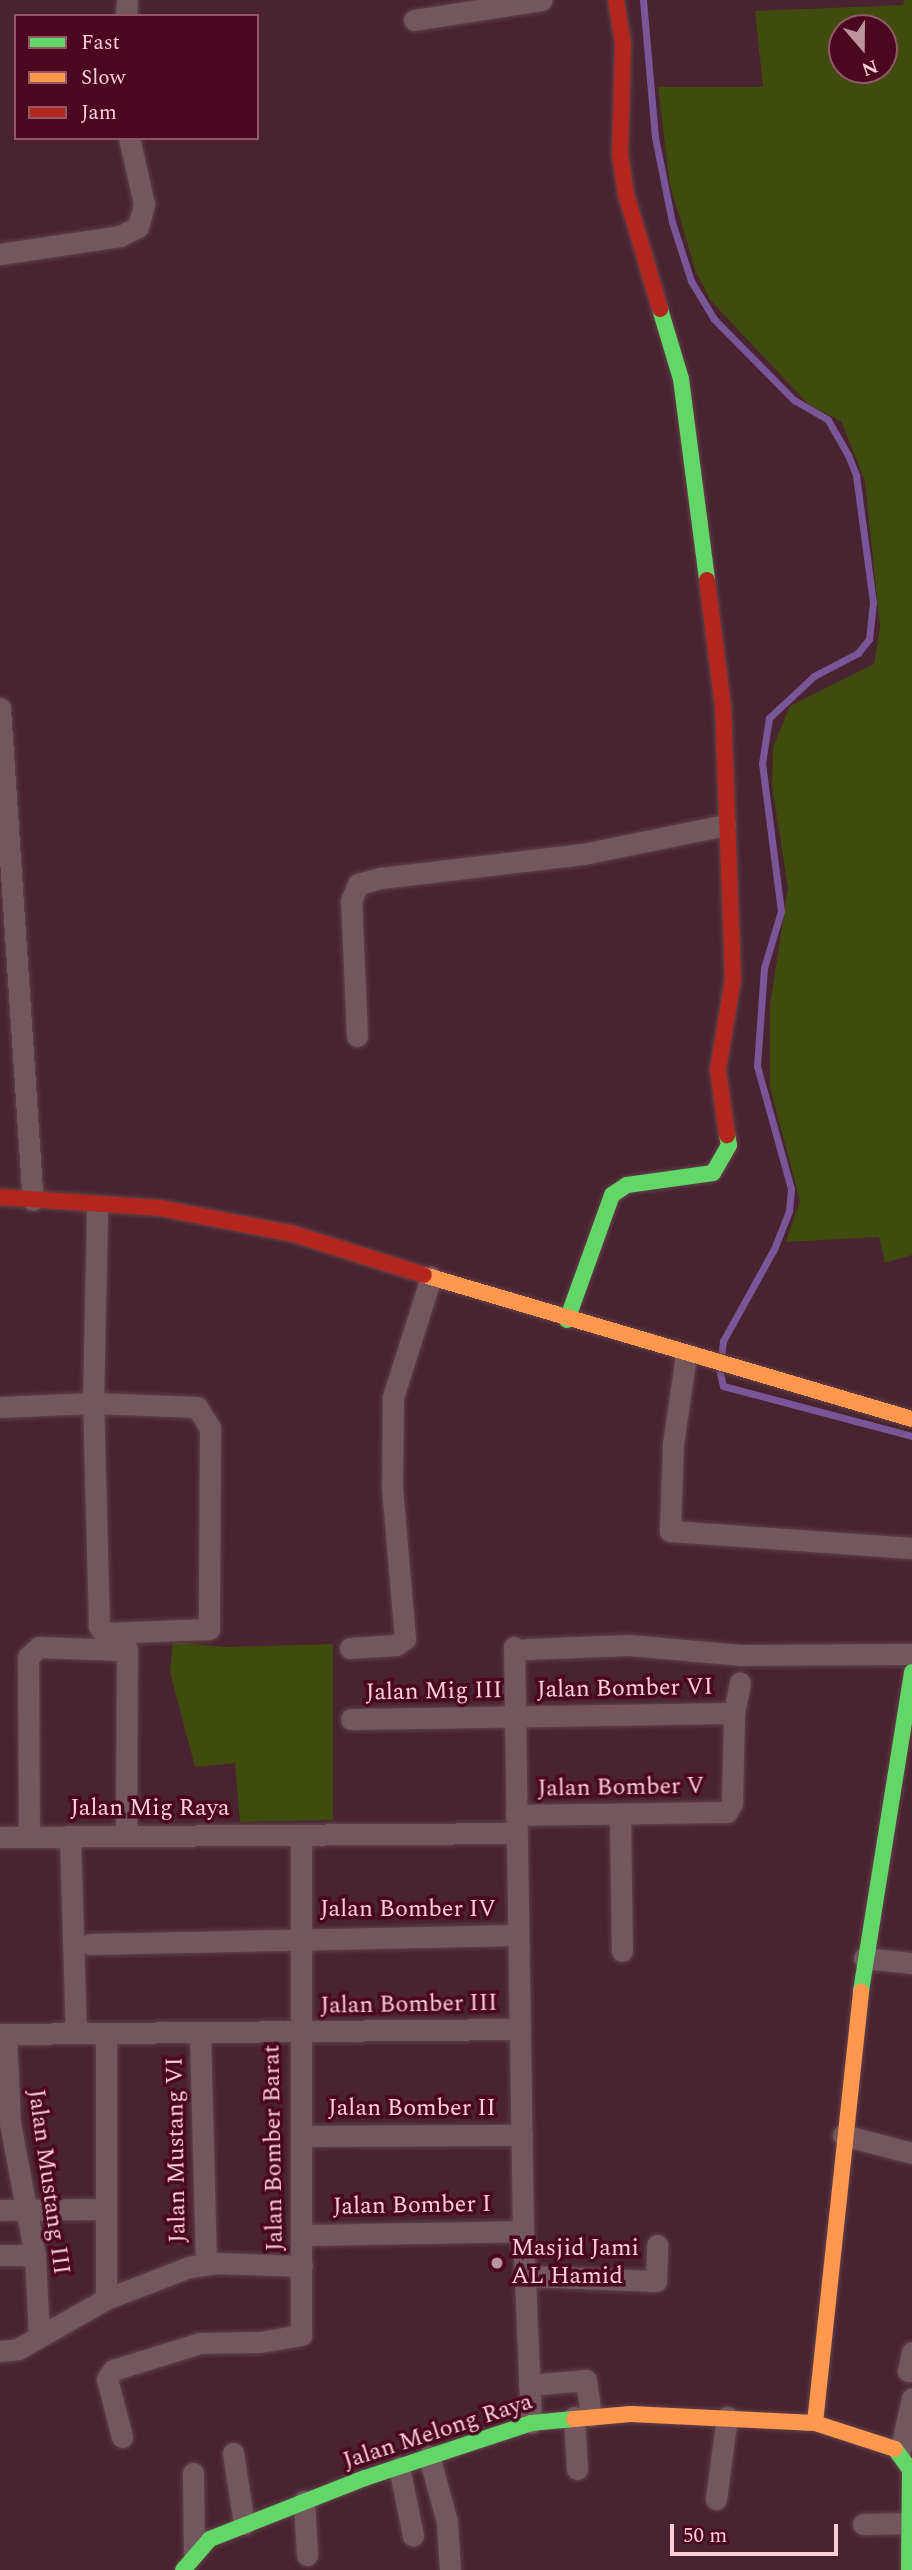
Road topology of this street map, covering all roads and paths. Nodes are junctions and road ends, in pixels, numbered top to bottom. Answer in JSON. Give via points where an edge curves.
{"nodes":[{"id":1,"x":541,"y":0,"type":"edge"},
{"id":2,"x":616,"y":0,"type":"edge"},
{"id":3,"x":414,"y":20,"type":"dead end"},
{"id":4,"x":129,"y":140,"type":"edge"},
{"id":5,"x":0,"y":254,"type":"edge"},
{"id":6,"x":0,"y":708,"type":"edge"},
{"id":7,"x":725,"y":825,"type":"junction"},
{"id":8,"x":357,"y":1036,"type":"dead end"},
{"id":9,"x":0,"y":1197,"type":"edge"},
{"id":10,"x":33,"y":1200,"type":"junction"},
{"id":11,"x":97,"y":1206,"type":"junction"},
{"id":12,"x":431,"y":1277,"type":"junction"},
{"id":13,"x":567,"y":1320,"type":"junction"},
{"id":14,"x":694,"y":1357,"type":"junction"},
{"id":15,"x":93,"y":1403,"type":"junction"},
{"id":16,"x":0,"y":1406,"type":"edge"},
{"id":17,"x":912,"y":1419,"type":"edge"},
{"id":18,"x":912,"y":1548,"type":"edge"},
{"id":19,"x":350,"y":1648,"type":"dead end"},
{"id":20,"x":912,"y":1654,"type":"edge"},
{"id":21,"x":912,"y":1672,"type":"edge"},
{"id":22,"x":740,"y":1683,"type":"dead end"},
{"id":23,"x":734,"y":1713,"type":"junction"},
{"id":24,"x":517,"y":1717,"type":"junction"},
{"id":25,"x":351,"y":1719,"type":"dead end"},
{"id":26,"x":620,"y":1814,"type":"junction"},
{"id":27,"x":516,"y":1824,"type":"junction"},
{"id":28,"x":126,"y":1835,"type":"junction"},
{"id":29,"x":301,"y":1835,"type":"junction"},
{"id":30,"x":29,"y":1836,"type":"junction"},
{"id":31,"x":70,"y":1836,"type":"junction"},
{"id":32,"x":0,"y":1837,"type":"edge"},
{"id":33,"x":517,"y":1935,"type":"junction"},
{"id":34,"x":299,"y":1937,"type":"junction"},
{"id":35,"x":90,"y":1944,"type":"dead end"},
{"id":36,"x":622,"y":1951,"type":"dead end"},
{"id":37,"x":864,"y":1958,"type":"junction"},
{"id":38,"x":912,"y":1963,"type":"edge"},
{"id":39,"x":520,"y":2029,"type":"junction"},
{"id":40,"x":76,"y":2033,"type":"junction"},
{"id":41,"x":106,"y":2033,"type":"junction"},
{"id":42,"x":3,"y":2034,"type":"edge"},
{"id":43,"x":201,"y":2034,"type":"junction"},
{"id":44,"x":299,"y":2034,"type":"junction"},
{"id":45,"x":5,"y":2123,"type":"edge"},
{"id":46,"x":522,"y":2134,"type":"junction"},
{"id":47,"x":843,"y":2135,"type":"junction"},
{"id":48,"x":302,"y":2136,"type":"junction"},
{"id":49,"x":912,"y":2153,"type":"edge"},
{"id":50,"x":25,"y":2209,"type":"junction"},
{"id":51,"x":104,"y":2209,"type":"junction"},
{"id":52,"x":0,"y":2210,"type":"edge"},
{"id":53,"x":523,"y":2231,"type":"junction"},
{"id":54,"x":303,"y":2235,"type":"junction"},
{"id":55,"x":657,"y":2245,"type":"dead end"},
{"id":56,"x":0,"y":2255,"type":"edge"},
{"id":57,"x":35,"y":2255,"type":"junction"},
{"id":58,"x":206,"y":2264,"type":"junction"},
{"id":59,"x":302,"y":2266,"type":"junction"},
{"id":60,"x":526,"y":2276,"type":"junction"},
{"id":61,"x":106,"y":2298,"type":"junction"},
{"id":62,"x":39,"y":2337,"type":"junction"},
{"id":63,"x":0,"y":2351,"type":"edge"},
{"id":64,"x":912,"y":2352,"type":"edge"},
{"id":65,"x":912,"y":2371,"type":"edge"},
{"id":66,"x":529,"y":2385,"type":"junction"},
{"id":67,"x":912,"y":2398,"type":"edge"},
{"id":68,"x":582,"y":2416,"type":"junction"},
{"id":69,"x":727,"y":2417,"type":"junction"},
{"id":70,"x":531,"y":2423,"type":"junction"},
{"id":71,"x":816,"y":2423,"type":"junction"},
{"id":72,"x":122,"y":2437,"type":"dead end"},
{"id":73,"x":904,"y":2452,"type":"edge"},
{"id":74,"x":233,"y":2453,"type":"dead end"},
{"id":75,"x":429,"y":2456,"type":"junction"},
{"id":76,"x":399,"y":2467,"type":"junction"},
{"id":77,"x":577,"y":2469,"type":"dead end"},
{"id":78,"x":193,"y":2473,"type":"dead end"},
{"id":79,"x":716,"y":2499,"type":"dead end"},
{"id":80,"x":304,"y":2501,"type":"junction"},
{"id":81,"x":244,"y":2524,"type":"junction"},
{"id":82,"x":863,"y":2524,"type":"dead end"},
{"id":83,"x":911,"y":2524,"type":"edge"},
{"id":84,"x":413,"y":2536,"type":"dead end"},
{"id":85,"x":307,"y":2555,"type":"dead end"},
{"id":86,"x":188,"y":2562,"type":"edge"},
{"id":87,"x":450,"y":2570,"type":"edge"},
{"id":88,"x":909,"y":2570,"type":"edge"}],
"edges":[{"from":1,"to":3,"type":"street"},
{"from":2,"to":7,"type":"street","via":[[623,43],[620,154],[626,194],[681,379],[722,696]]},
{"from":4,"to":5,"type":"street","via":[[144,204],[138,228],[120,236]]},
{"from":6,"to":10,"type":"street"},
{"from":7,"to":8,"type":"street","via":[[583,854],[358,884],[351,901]]},
{"from":7,"to":13,"type":"street","via":[[733,987],[718,1070],[729,1139],[726,1156],[708,1175],[627,1185],[612,1195]]},
{"from":9,"to":10,"type":"street"},
{"from":10,"to":11,"type":"street"},
{"from":11,"to":12,"type":"street","via":[[210,1215],[294,1234]]},
{"from":11,"to":15,"type":"street"},
{"from":12,"to":13,"type":"street"},
{"from":12,"to":19,"type":"street","via":[[393,1397],[392,1487],[405,1639],[396,1645]]},
{"from":13,"to":14,"type":"street"},
{"from":14,"to":17,"type":"street"},
{"from":14,"to":18,"type":"street","via":[[673,1444],[670,1531]]},
{"from":15,"to":15,"type":"street","via":[[197,1407],[210,1428],[209,1629],[104,1633],[100,1629]]},
{"from":15,"to":16,"type":"street"},
{"from":20,"to":24,"type":"street","via":[[740,1656],[629,1645],[521,1648]]},
{"from":21,"to":37,"type":"street"},
{"from":22,"to":23,"type":"street"},
{"from":23,"to":24,"type":"street","name":"Jalan Bomber VI"},
{"from":23,"to":26,"type":"street","name":"Jalan Bomber V","via":[[732,1803],[727,1812]]},
{"from":24,"to":25,"type":"street","name":"Jalan Mig III"},
{"from":24,"to":27,"type":"street"},
{"from":26,"to":27,"type":"street","name":"Jalan Bomber V"},
{"from":26,"to":36,"type":"street"},
{"from":27,"to":29,"type":"street","name":"Jalan Bomber V"},
{"from":27,"to":33,"type":"street"},
{"from":28,"to":29,"type":"street","name":"Jalan Mig Raya"},
{"from":28,"to":30,"type":"street","via":[[130,1658],[121,1647],[39,1647],[28,1657]]},
{"from":28,"to":31,"type":"street","name":"Jalan Mig Raya"},
{"from":29,"to":34,"type":"street","name":"Jalan Bomber Barat"},
{"from":30,"to":31,"type":"street","name":"Jalan Mig Raya"},
{"from":30,"to":32,"type":"street","name":"Jalan Mig Raya"},
{"from":31,"to":40,"type":"street"},
{"from":33,"to":34,"type":"street","name":"Jalan Bomber IV"},
{"from":33,"to":39,"type":"street"},
{"from":34,"to":35,"type":"street","name":"Jalan Bomber IV"},
{"from":34,"to":44,"type":"street","name":"Jalan Bomber Barat"},
{"from":37,"to":38,"type":"street"},
{"from":37,"to":47,"type":"street"},
{"from":39,"to":44,"type":"street","name":"Jalan Bomber III"},
{"from":39,"to":46,"type":"street"},
{"from":40,"to":41,"type":"street","name":"Jalan Bomber III"},
{"from":40,"to":42,"type":"street","name":"Jalan Bomber III"},
{"from":41,"to":43,"type":"street","name":"Jalan Bomber III"},
{"from":41,"to":51,"type":"street"},
{"from":42,"to":45,"type":"street","name":"Jalan Mustang III"},
{"from":43,"to":44,"type":"street","name":"Jalan Bomber III"},
{"from":43,"to":58,"type":"street","name":"Jalan Mustang VI"},
{"from":44,"to":48,"type":"street","name":"Jalan Bomber Barat"},
{"from":45,"to":50,"type":"street","name":"Jalan Mustang III"},
{"from":46,"to":48,"type":"street","name":"Jalan Bomber II"},
{"from":46,"to":53,"type":"street"},
{"from":47,"to":49,"type":"street"},
{"from":47,"to":71,"type":"street","via":[[839,2229]]},
{"from":48,"to":54,"type":"street","name":"Jalan Bomber Barat"},
{"from":50,"to":51,"type":"street"},
{"from":50,"to":52,"type":"street"},
{"from":50,"to":57,"type":"street","name":"Jalan Mustang III"},
{"from":51,"to":61,"type":"street"},
{"from":53,"to":54,"type":"street","name":"Jalan Bomber I"},
{"from":53,"to":60,"type":"street"},
{"from":54,"to":59,"type":"street","name":"Jalan Bomber Barat"},
{"from":55,"to":60,"type":"street","via":[[656,2281]]},
{"from":56,"to":57,"type":"street"},
{"from":57,"to":62,"type":"street","name":"Jalan Mustang III"},
{"from":58,"to":59,"type":"street","name":"Jalan Bomber Barat"},
{"from":58,"to":61,"type":"street","name":"Jalan Bomber Barat"},
{"from":59,"to":72,"type":"street","via":[[301,2335],[295,2339],[200,2343],[113,2371],[107,2379]]},
{"from":60,"to":66,"type":"street"},
{"from":61,"to":62,"type":"street","name":"Jalan Bomber Barat"},
{"from":62,"to":63,"type":"street","name":"Jalan Bomber Barat","via":[[18,2349]]},
{"from":64,"to":65,"type":"street","via":[[908,2371]]},
{"from":66,"to":68,"type":"street","via":[[586,2380]]},
{"from":66,"to":70,"type":"street"},
{"from":67,"to":73,"type":"street"},
{"from":68,"to":69,"type":"street","name":"Jalan Melong Raya"},
{"from":68,"to":70,"type":"street","name":"Jalan Melong Raya"},
{"from":68,"to":77,"type":"street"},
{"from":69,"to":71,"type":"street","name":"Jalan Melong Raya"},
{"from":69,"to":79,"type":"street"},
{"from":70,"to":75,"type":"street","name":"Jalan Melong Raya"},
{"from":71,"to":73,"type":"street","name":"Jalan Melong Raya"},
{"from":73,"to":83,"type":"street","via":[[910,2470]]},
{"from":74,"to":81,"type":"street"},
{"from":75,"to":76,"type":"street","name":"Jalan Melong Raya"},
{"from":75,"to":87,"type":"street","via":[[447,2522]]},
{"from":76,"to":80,"type":"street","name":"Jalan Melong Raya"},
{"from":76,"to":84,"type":"street"},
{"from":78,"to":86,"type":"street"},
{"from":80,"to":81,"type":"street","name":"Jalan Melong Raya"},
{"from":80,"to":85,"type":"street"},
{"from":81,"to":86,"type":"street","name":"Jalan Melong Raya","via":[[210,2539]]},
{"from":82,"to":83,"type":"street"},
{"from":83,"to":88,"type":"street"}]}
